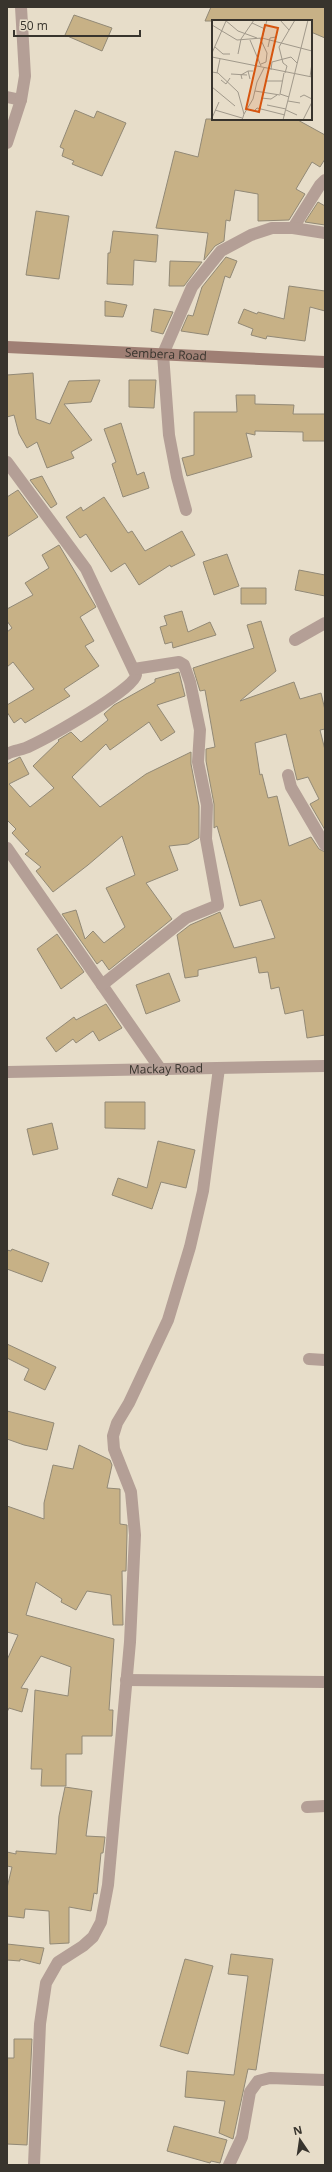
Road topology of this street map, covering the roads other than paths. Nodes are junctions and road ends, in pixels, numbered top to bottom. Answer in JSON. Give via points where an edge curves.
{"nodes":[{"id":1,"x":21,"y":7,"type":"edge"},
{"id":2,"x":7,"y":97,"type":"edge"},
{"id":3,"x":21,"y":100,"type":"junction"},
{"id":4,"x":7,"y":143,"type":"edge"},
{"id":5,"x":325,"y":180,"type":"edge"},
{"id":6,"x":293,"y":228,"type":"junction"},
{"id":7,"x":325,"y":233,"type":"edge"},
{"id":8,"x":7,"y":347,"type":"edge"},
{"id":9,"x":163,"y":354,"type":"junction"},
{"id":10,"x":325,"y":362,"type":"edge"},
{"id":11,"x":7,"y":462,"type":"edge"},
{"id":12,"x":186,"y":510,"type":"dead end"},
{"id":13,"x":325,"y":623,"type":"edge"},
{"id":14,"x":295,"y":640,"type":"dead end"},
{"id":15,"x":134,"y":669,"type":"junction"},
{"id":16,"x":7,"y":754,"type":"edge"},
{"id":17,"x":288,"y":775,"type":"dead end"},
{"id":18,"x":325,"y":845,"type":"edge"},
{"id":19,"x":7,"y":848,"type":"edge"},
{"id":20,"x":102,"y":986,"type":"junction"},
{"id":21,"x":325,"y":1066,"type":"edge"},
{"id":22,"x":159,"y":1067,"type":"junction"},
{"id":23,"x":219,"y":1068,"type":"junction"},
{"id":24,"x":7,"y":1072,"type":"edge"},
{"id":25,"x":309,"y":1359,"type":"dead end"},
{"id":26,"x":325,"y":1360,"type":"edge"},
{"id":27,"x":126,"y":1680,"type":"junction"},
{"id":28,"x":325,"y":1682,"type":"edge"},
{"id":29,"x":325,"y":1806,"type":"edge"},
{"id":30,"x":307,"y":1807,"type":"dead end"},
{"id":31,"x":325,"y":2080,"type":"edge"},
{"id":32,"x":34,"y":2165,"type":"edge"},
{"id":33,"x":229,"y":2165,"type":"edge"}],
"edges":[{"from":1,"to":3,"type":"street","via":[[26,76]]},
{"from":2,"to":3,"type":"street"},
{"from":3,"to":4,"type":"street"},
{"from":5,"to":6,"type":"street"},
{"from":6,"to":7,"type":"street"},
{"from":6,"to":9,"type":"street","via":[[265,230],[218,253],[192,286]]},
{"from":8,"to":9,"type":"street","name":"Sembera Road"},
{"from":9,"to":10,"type":"street","name":"Sembera Road"},
{"from":9,"to":12,"type":"street","via":[[169,435]]},
{"from":11,"to":15,"type":"street","via":[[86,569]]},
{"from":13,"to":14,"type":"street"},
{"from":15,"to":16,"type":"street","via":[[135,679],[129,686],[78,720],[29,747]]},
{"from":15,"to":20,"type":"street","via":[[179,662],[184,665],[200,730],[198,762],[207,805],[206,839],[218,905],[186,918]]},
{"from":17,"to":18,"type":"street","via":[[292,787]]},
{"from":19,"to":20,"type":"street"},
{"from":20,"to":22,"type":"street"},
{"from":21,"to":23,"type":"street","name":"Mackay Road"},
{"from":22,"to":23,"type":"street","name":"Mackay Road"},
{"from":22,"to":24,"type":"street","name":"Mackay Road"},
{"from":23,"to":27,"type":"street","via":[[203,1191],[190,1247],[168,1320],[113,1436],[114,1449],[131,1492],[134,1509]]},
{"from":25,"to":26,"type":"street"},
{"from":27,"to":28,"type":"street"},
{"from":27,"to":32,"type":"street","via":[[108,1885],[101,1922],[93,1937],[58,1962],[46,1983],[40,2024]]},
{"from":29,"to":30,"type":"street"},
{"from":31,"to":33,"type":"street","via":[[270,2078],[258,2082],[250,2092],[242,2137]]}]}
